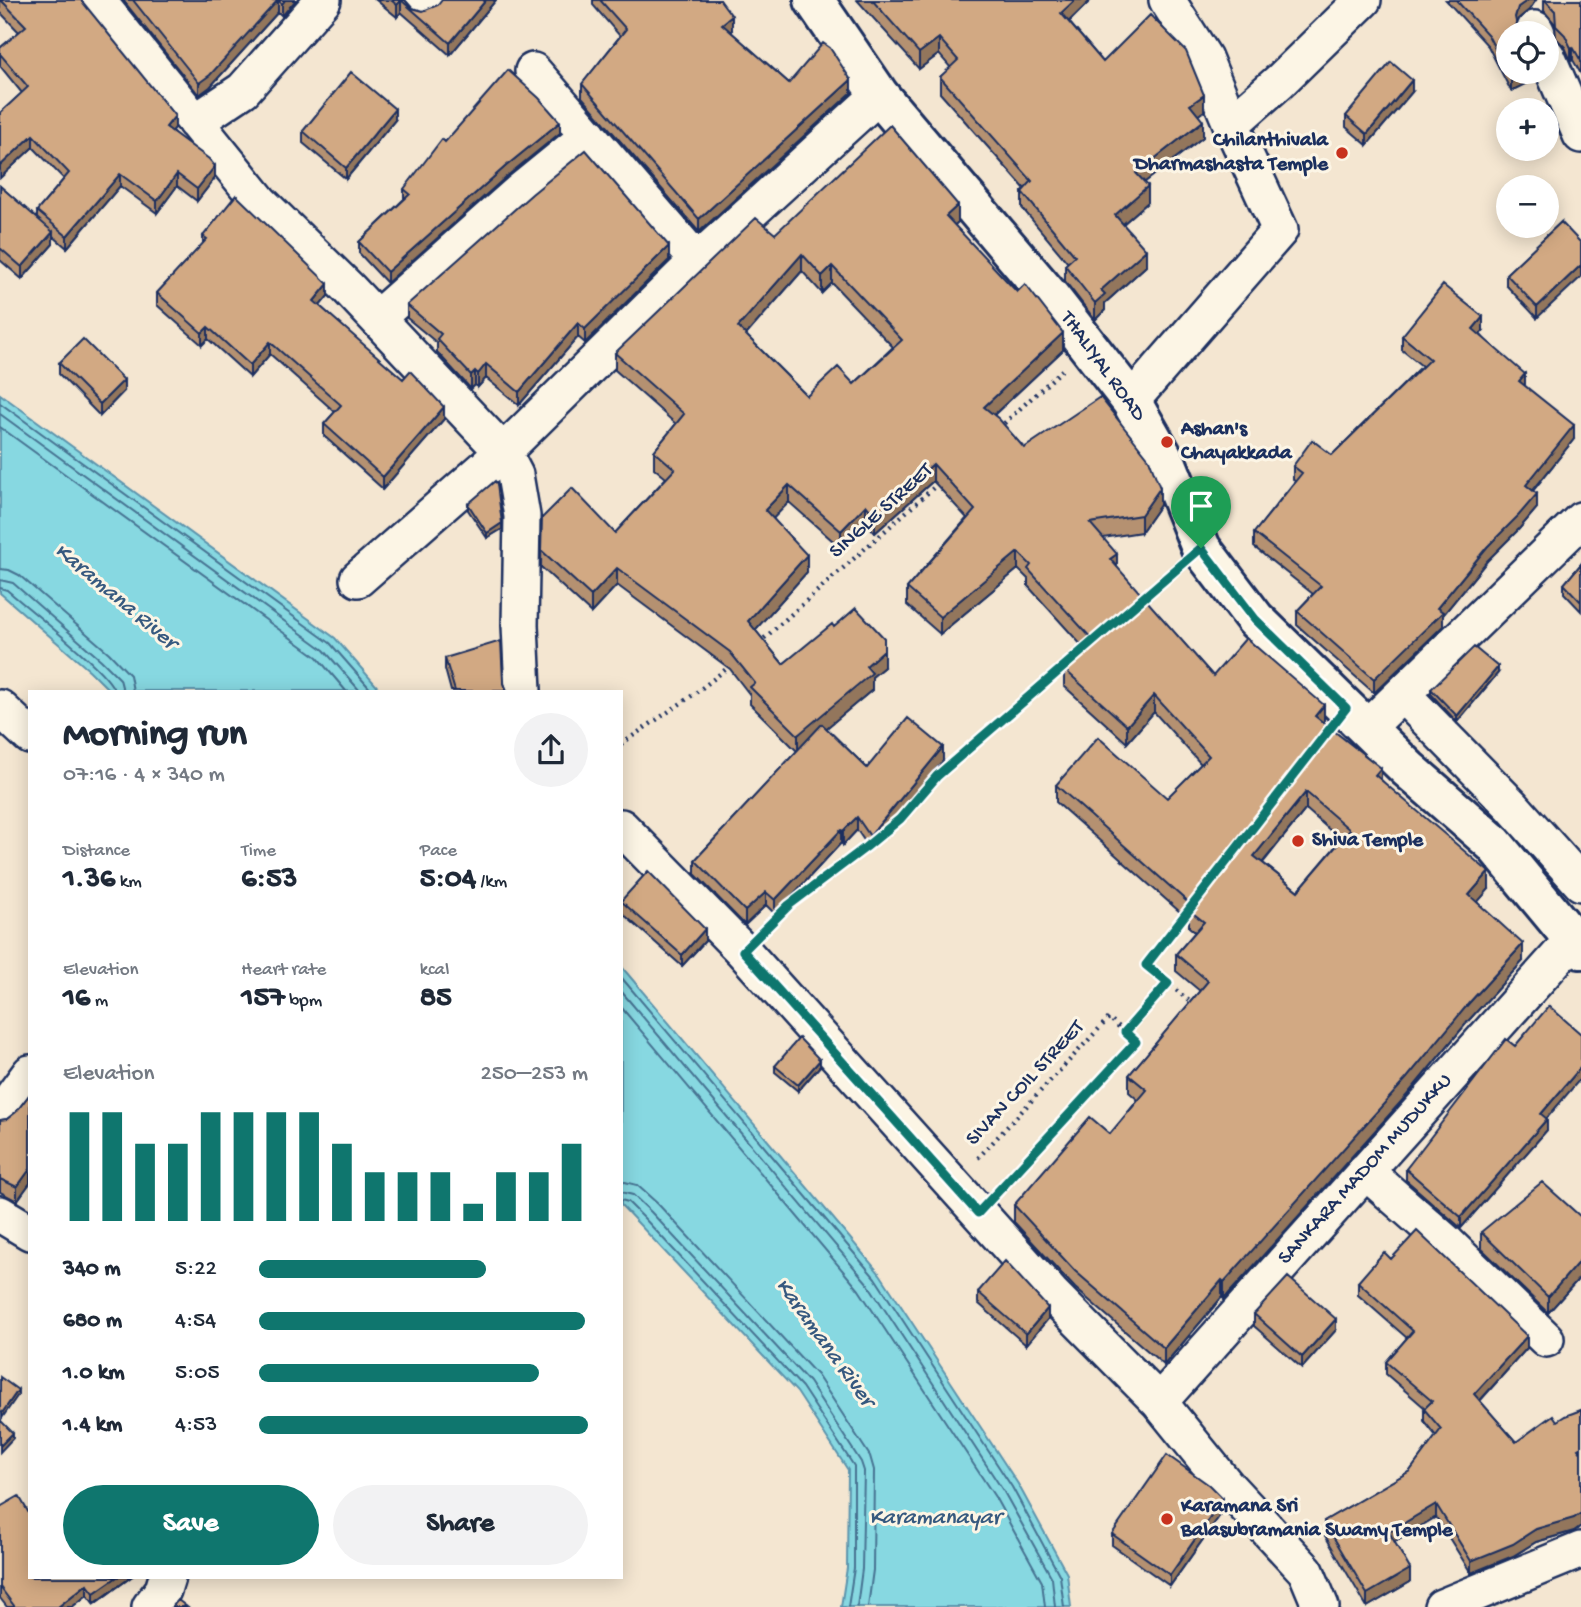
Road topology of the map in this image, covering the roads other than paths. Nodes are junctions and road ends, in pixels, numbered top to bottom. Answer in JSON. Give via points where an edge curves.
{"nodes":[{"id":1,"x":97,"y":0,"type":"edge"},
{"id":2,"x":323,"y":0,"type":"edge"},
{"id":3,"x":814,"y":0,"type":"edge"},
{"id":4,"x":1167,"y":0,"type":"edge"},
{"id":5,"x":1363,"y":0,"type":"edge"},
{"id":6,"x":533,"y":71,"type":"dead end"},
{"id":7,"x":1559,"y":84,"type":"edge"},
{"id":8,"x":879,"y":95,"type":"junction"},
{"id":9,"x":195,"y":122,"type":"junction"},
{"id":10,"x":1231,"y":124,"type":"junction"},
{"id":11,"x":589,"y":135,"type":"junction"},
{"id":12,"x":1581,"y":135,"type":"edge"},
{"id":13,"x":697,"y":261,"type":"junction"},
{"id":14,"x":377,"y":318,"type":"junction"},
{"id":15,"x":1131,"y":401,"type":"junction"},
{"id":16,"x":503,"y":452,"type":"junction"},
{"id":17,"x":1581,"y":520,"type":"edge"},
{"id":18,"x":358,"y":579,"type":"dead end"},
{"id":19,"x":523,"y":690,"type":"edge"},
{"id":20,"x":1402,"y":694,"type":"junction"},
{"id":21,"x":0,"y":708,"type":"edge"},
{"id":22,"x":1367,"y":728,"type":"junction"},
{"id":23,"x":28,"y":734,"type":"edge"},
{"id":24,"x":623,"y":829,"type":"edge"},
{"id":25,"x":1581,"y":883,"type":"edge"},
{"id":26,"x":1575,"y":943,"type":"edge"},
{"id":27,"x":28,"y":1076,"type":"edge"},
{"id":28,"x":0,"y":1114,"type":"edge"},
{"id":29,"x":1365,"y":1171,"type":"junction"},
{"id":30,"x":0,"y":1214,"type":"edge"},
{"id":31,"x":28,"y":1231,"type":"edge"},
{"id":32,"x":1546,"y":1339,"type":"dead end"},
{"id":33,"x":1159,"y":1402,"type":"junction"},
{"id":34,"x":1581,"y":1550,"type":"edge"},
{"id":35,"x":166,"y":1579,"type":"edge"},
{"id":36,"x":150,"y":1607,"type":"edge"},
{"id":37,"x":1321,"y":1607,"type":"edge"},
{"id":38,"x":1442,"y":1607,"type":"edge"}],
"edges":[{"from":1,"to":9,"type":"street"},
{"from":2,"to":9,"type":"street","via":[[243,90]]},
{"from":3,"to":8,"type":"street","name":"THALIYAL ROAD"},
{"from":4,"to":10,"type":"street","via":[[1204,58]]},
{"from":5,"to":10,"type":"street"},
{"from":6,"to":11,"type":"street"},
{"from":7,"to":12,"type":"street"},
{"from":8,"to":13,"type":"street"},
{"from":8,"to":15,"type":"street","name":"THALIYAL ROAD","via":[[1050,297]]},
{"from":9,"to":14,"type":"street","via":[[260,202]]},
{"from":10,"to":15,"type":"street","via":[[1280,230]]},
{"from":11,"to":13,"type":"street"},
{"from":11,"to":14,"type":"street"},
{"from":13,"to":16,"type":"street"},
{"from":14,"to":16,"type":"street"},
{"from":15,"to":22,"type":"street","name":"THALIYAL ROAD","via":[[1168,466],[1201,548],[1255,619]]},
{"from":16,"to":18,"type":"street"},
{"from":16,"to":19,"type":"street","via":[[515,475],[522,516]]},
{"from":17,"to":20,"type":"street"},
{"from":20,"to":22,"type":"street"},
{"from":20,"to":25,"type":"street"},
{"from":21,"to":23,"type":"street"},
{"from":22,"to":26,"type":"street","name":"THALIYAL ROAD","via":[[1494,844]]},
{"from":24,"to":33,"type":"street","via":[[743,951],[1051,1293]]},
{"from":26,"to":29,"type":"street","name":"SANKARA MADOM MUDUKKU"},
{"from":27,"to":28,"type":"street"},
{"from":29,"to":32,"type":"street"},
{"from":29,"to":33,"type":"street","name":"SANKARA MADOM MUDUKKU"},
{"from":30,"to":31,"type":"street"},
{"from":33,"to":37,"type":"street","via":[[1227,1486],[1306,1571]]},
{"from":34,"to":38,"type":"street"},
{"from":35,"to":36,"type":"street"}]}
